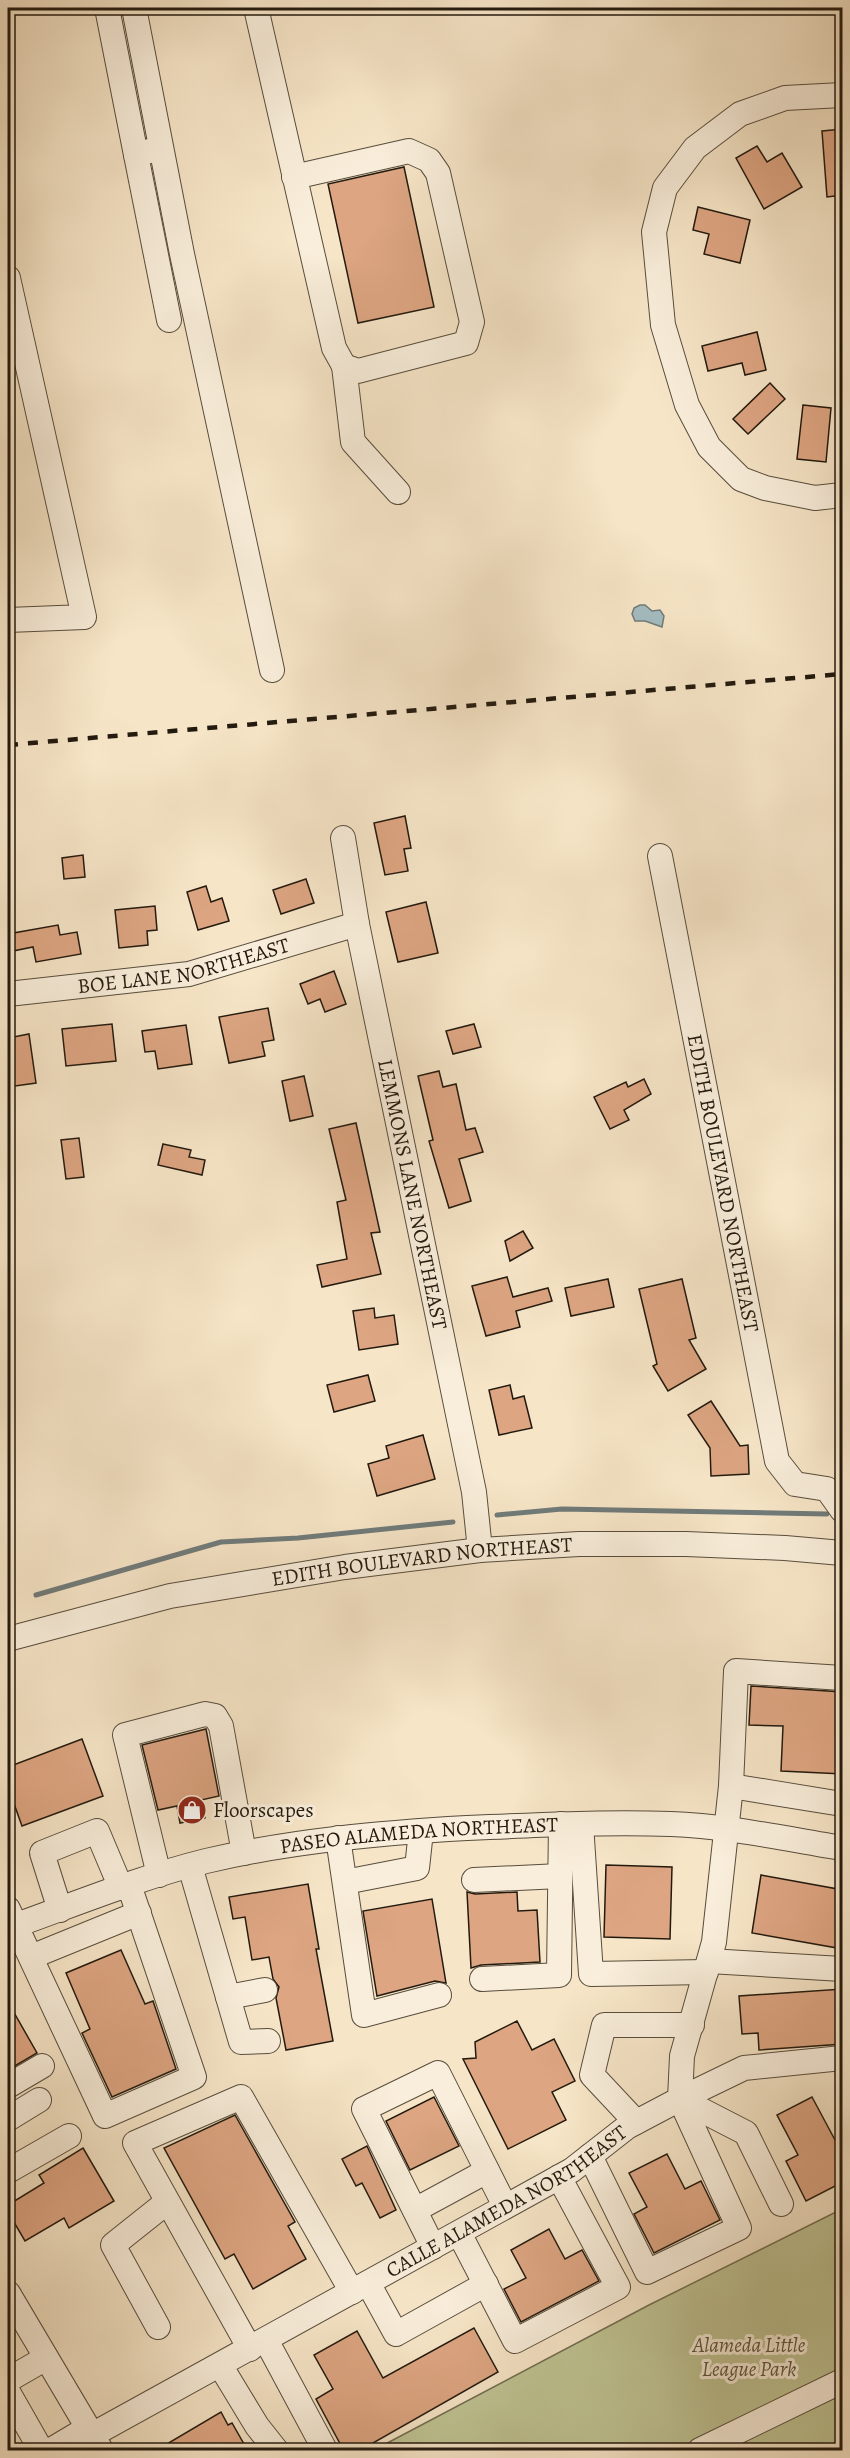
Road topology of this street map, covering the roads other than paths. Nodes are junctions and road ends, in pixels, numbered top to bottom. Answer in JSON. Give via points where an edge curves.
{"nodes":[{"id":1,"x":107,"y":8,"type":"edge"},
{"id":2,"x":134,"y":8,"type":"edge"},
{"id":3,"x":256,"y":8,"type":"edge"},
{"id":4,"x":843,"y":95,"type":"edge"},
{"id":5,"x":160,"y":148,"type":"junction"},
{"id":6,"x":136,"y":155,"type":"junction"},
{"id":7,"x":294,"y":177,"type":"junction"},
{"id":8,"x":8,"y":278,"type":"edge"},
{"id":9,"x":169,"y":320,"type":"dead end"},
{"id":10,"x":344,"y":366,"type":"junction"},
{"id":11,"x":398,"y":492,"type":"dead end"},
{"id":12,"x":843,"y":495,"type":"edge"},
{"id":13,"x":8,"y":620,"type":"edge"},
{"id":14,"x":272,"y":670,"type":"dead end"},
{"id":15,"x":343,"y":838,"type":"dead end"},
{"id":16,"x":660,"y":856,"type":"dead end"},
{"id":17,"x":357,"y":924,"type":"junction"},
{"id":18,"x":8,"y":994,"type":"edge"},
{"id":19,"x":843,"y":1509,"type":"edge"},
{"id":20,"x":480,"y":1550,"type":"junction"},
{"id":21,"x":843,"y":1553,"type":"edge"},
{"id":22,"x":8,"y":1639,"type":"edge"},
{"id":23,"x":843,"y":1678,"type":"edge"},
{"id":24,"x":731,"y":1786,"type":"junction"},
{"id":25,"x":843,"y":1804,"type":"edge"},
{"id":26,"x":571,"y":1824,"type":"junction"},
{"id":27,"x":724,"y":1829,"type":"junction"},
{"id":28,"x":421,"y":1831,"type":"junction"},
{"id":29,"x":338,"y":1838,"type":"junction"},
{"id":30,"x":843,"y":1848,"type":"edge"},
{"id":31,"x":244,"y":1853,"type":"junction"},
{"id":32,"x":190,"y":1866,"type":"junction"},
{"id":33,"x":159,"y":1875,"type":"junction"},
{"id":34,"x":560,"y":1875,"type":"junction"},
{"id":35,"x":474,"y":1880,"type":"dead end"},
{"id":36,"x":345,"y":1882,"type":"junction"},
{"id":37,"x":125,"y":1887,"type":"junction"},
{"id":38,"x":60,"y":1910,"type":"junction"},
{"id":39,"x":139,"y":1913,"type":"junction"},
{"id":40,"x":10,"y":1921,"type":"edge"},
{"id":41,"x":31,"y":1957,"type":"junction"},
{"id":42,"x":707,"y":1966,"type":"junction"},
{"id":43,"x":843,"y":1969,"type":"edge"},
{"id":44,"x":482,"y":1979,"type":"dead end"},
{"id":45,"x":265,"y":1990,"type":"dead end"},
{"id":46,"x":440,"y":1995,"type":"dead end"},
{"id":47,"x":228,"y":1997,"type":"junction"},
{"id":48,"x":692,"y":2025,"type":"junction"},
{"id":49,"x":268,"y":2041,"type":"dead end"},
{"id":50,"x":843,"y":2058,"type":"edge"},
{"id":51,"x":42,"y":2066,"type":"dead end"},
{"id":52,"x":8,"y":2086,"type":"edge"},
{"id":53,"x":680,"y":2099,"type":"junction"},
{"id":54,"x":39,"y":2100,"type":"dead end"},
{"id":55,"x":8,"y":2119,"type":"edge"},
{"id":56,"x":636,"y":2122,"type":"junction"},
{"id":57,"x":69,"y":2136,"type":"dead end"},
{"id":58,"x":590,"y":2156,"type":"junction"},
{"id":59,"x":8,"y":2171,"type":"edge"},
{"id":60,"x":487,"y":2171,"type":"junction"},
{"id":61,"x":559,"y":2177,"type":"junction"},
{"id":62,"x":168,"y":2202,"type":"junction"},
{"id":63,"x":781,"y":2204,"type":"dead end"},
{"id":64,"x":505,"y":2206,"type":"junction"},
{"id":65,"x":415,"y":2210,"type":"junction"},
{"id":66,"x":459,"y":2233,"type":"junction"},
{"id":67,"x":433,"y":2247,"type":"junction"},
{"id":68,"x":486,"y":2284,"type":"junction"},
{"id":69,"x":360,"y":2288,"type":"junction"},
{"id":70,"x":8,"y":2293,"type":"edge"},
{"id":71,"x":15,"y":2323,"type":"edge"},
{"id":72,"x":158,"y":2327,"type":"dead end"},
{"id":73,"x":258,"y":2344,"type":"junction"},
{"id":74,"x":46,"y":2358,"type":"junction"},
{"id":75,"x":220,"y":2365,"type":"junction"},
{"id":76,"x":8,"y":2380,"type":"edge"},
{"id":77,"x":843,"y":2381,"type":"edge"},
{"id":78,"x":8,"y":2392,"type":"edge"},
{"id":79,"x":94,"y":2438,"type":"edge"},
{"id":80,"x":41,"y":2451,"type":"edge"},
{"id":81,"x":51,"y":2451,"type":"edge"},
{"id":82,"x":276,"y":2451,"type":"edge"},
{"id":83,"x":325,"y":2451,"type":"edge"},
{"id":84,"x":700,"y":2451,"type":"edge"}],
"edges":[{"from":1,"to":6,"type":"street"},
{"from":2,"to":5,"type":"street"},
{"from":3,"to":7,"type":"street"},
{"from":4,"to":12,"type":"street","via":[[784,98],[740,114],[694,148],[665,188],[654,232],[663,326],[687,405],[709,447],[741,479],[765,488],[815,498]]},
{"from":5,"to":6,"type":"street"},
{"from":5,"to":14,"type":"street"},
{"from":6,"to":9,"type":"street"},
{"from":7,"to":10,"type":"street","via":[[334,348]]},
{"from":7,"to":10,"type":"street","via":[[409,151],[429,160],[438,173],[472,322],[466,343],[358,371]]},
{"from":8,"to":13,"type":"street","via":[[84,617]]},
{"from":10,"to":11,"type":"street","via":[[353,442]]},
{"from":15,"to":17,"type":"street","name":"LEMMONS LANE NORTHEAST"},
{"from":16,"to":19,"type":"street","name":"EDITH BOULEVARD NORTHEAST","via":[[777,1461],[795,1484],[826,1489]]},
{"from":17,"to":18,"type":"street","name":"BOE LANE NORTHEAST","via":[[189,974]]},
{"from":17,"to":20,"type":"street","name":"LEMMONS LANE NORTHEAST","via":[[474,1492]]},
{"from":20,"to":21,"type":"street","name":"EDITH BOULEVARD NORTHEAST","via":[[579,1544],[686,1544]]},
{"from":20,"to":22,"type":"street","name":"EDITH BOULEVARD NORTHEAST","via":[[170,1596]]},
{"from":23,"to":24,"type":"street","via":[[736,1671]]},
{"from":24,"to":25,"type":"street"},
{"from":24,"to":27,"type":"street"},
{"from":26,"to":27,"type":"street","name":"PASEO ALAMEDA NORTHEAST","via":[[673,1824]]},
{"from":26,"to":28,"type":"street","name":"PASEO ALAMEDA NORTHEAST"},
{"from":26,"to":34,"type":"street"},
{"from":26,"to":42,"type":"street","via":[[591,1974]]},
{"from":27,"to":30,"type":"street","name":"PASEO ALAMEDA NORTHEAST"},
{"from":27,"to":42,"type":"street","via":[[714,1942]]},
{"from":28,"to":29,"type":"street","name":"PASEO ALAMEDA NORTHEAST"},
{"from":28,"to":36,"type":"street","via":[[417,1868]]},
{"from":29,"to":31,"type":"street","name":"PASEO ALAMEDA NORTHEAST"},
{"from":29,"to":36,"type":"street"},
{"from":31,"to":32,"type":"street","name":"PASEO ALAMEDA NORTHEAST"},
{"from":31,"to":33,"type":"street","via":[[221,1726],[215,1716],[205,1714],[125,1735]]},
{"from":32,"to":33,"type":"street","name":"PASEO ALAMEDA NORTHEAST"},
{"from":32,"to":47,"type":"street"},
{"from":33,"to":37,"type":"street","name":"PASEO ALAMEDA NORTHEAST"},
{"from":34,"to":35,"type":"street"},
{"from":34,"to":44,"type":"street","via":[[559,1975]]},
{"from":36,"to":46,"type":"street","via":[[364,2015]]},
{"from":37,"to":38,"type":"street","name":"PASEO ALAMEDA NORTHEAST"},
{"from":37,"to":38,"type":"street","via":[[97,1831],[42,1853]]},
{"from":37,"to":39,"type":"street"},
{"from":38,"to":40,"type":"street","name":"PASEO ALAMEDA NORTHEAST"},
{"from":39,"to":41,"type":"street"},
{"from":39,"to":41,"type":"street","via":[[194,2077],[105,2115]]},
{"from":40,"to":41,"type":"street"},
{"from":42,"to":43,"type":"street"},
{"from":42,"to":48,"type":"street"},
{"from":45,"to":47,"type":"street"},
{"from":47,"to":49,"type":"street","via":[[241,2042]]},
{"from":48,"to":53,"type":"street","via":[[682,2056]]},
{"from":48,"to":56,"type":"street","via":[[604,2025],[592,2075]]},
{"from":50,"to":53,"type":"street","name":"CALLE ALAMEDA NORTHEAST","via":[[744,2068]]},
{"from":51,"to":52,"type":"street"},
{"from":53,"to":56,"type":"street","name":"CALLE ALAMEDA NORTHEAST"},
{"from":53,"to":58,"type":"street","via":[[739,2228],[647,2272]]},
{"from":53,"to":63,"type":"street","via":[[746,2133]]},
{"from":54,"to":55,"type":"street"},
{"from":56,"to":58,"type":"street","name":"CALLE ALAMEDA NORTHEAST"},
{"from":57,"to":59,"type":"street"},
{"from":58,"to":61,"type":"street","name":"CALLE ALAMEDA NORTHEAST"},
{"from":60,"to":64,"type":"street"},
{"from":60,"to":65,"type":"street"},
{"from":60,"to":65,"type":"street","via":[[438,2073],[364,2109]]},
{"from":61,"to":64,"type":"street","name":"CALLE ALAMEDA NORTHEAST"},
{"from":61,"to":68,"type":"street","via":[[618,2287],[515,2341]]},
{"from":62,"to":69,"type":"street","via":[[135,2144],[241,2097]]},
{"from":62,"to":72,"type":"street","via":[[113,2245]]},
{"from":62,"to":73,"type":"street"},
{"from":64,"to":66,"type":"street","name":"CALLE ALAMEDA NORTHEAST"},
{"from":65,"to":67,"type":"street"},
{"from":66,"to":67,"type":"street","name":"CALLE ALAMEDA NORTHEAST"},
{"from":66,"to":68,"type":"street"},
{"from":67,"to":69,"type":"street","name":"CALLE ALAMEDA NORTHEAST"},
{"from":68,"to":69,"type":"street","via":[[396,2334]]},
{"from":69,"to":73,"type":"street","name":"CALLE ALAMEDA NORTHEAST"},
{"from":70,"to":71,"type":"street"},
{"from":71,"to":74,"type":"street"},
{"from":73,"to":75,"type":"street","name":"CALLE ALAMEDA NORTHEAST"},
{"from":73,"to":83,"type":"street"},
{"from":74,"to":76,"type":"street"},
{"from":74,"to":79,"type":"street"},
{"from":75,"to":79,"type":"street","name":"CALLE ALAMEDA NORTHEAST"},
{"from":75,"to":82,"type":"street"},
{"from":77,"to":84,"type":"street"},
{"from":78,"to":80,"type":"street"},
{"from":79,"to":81,"type":"street","name":"CALLE ALAMEDA NORTHEAST"}]}
